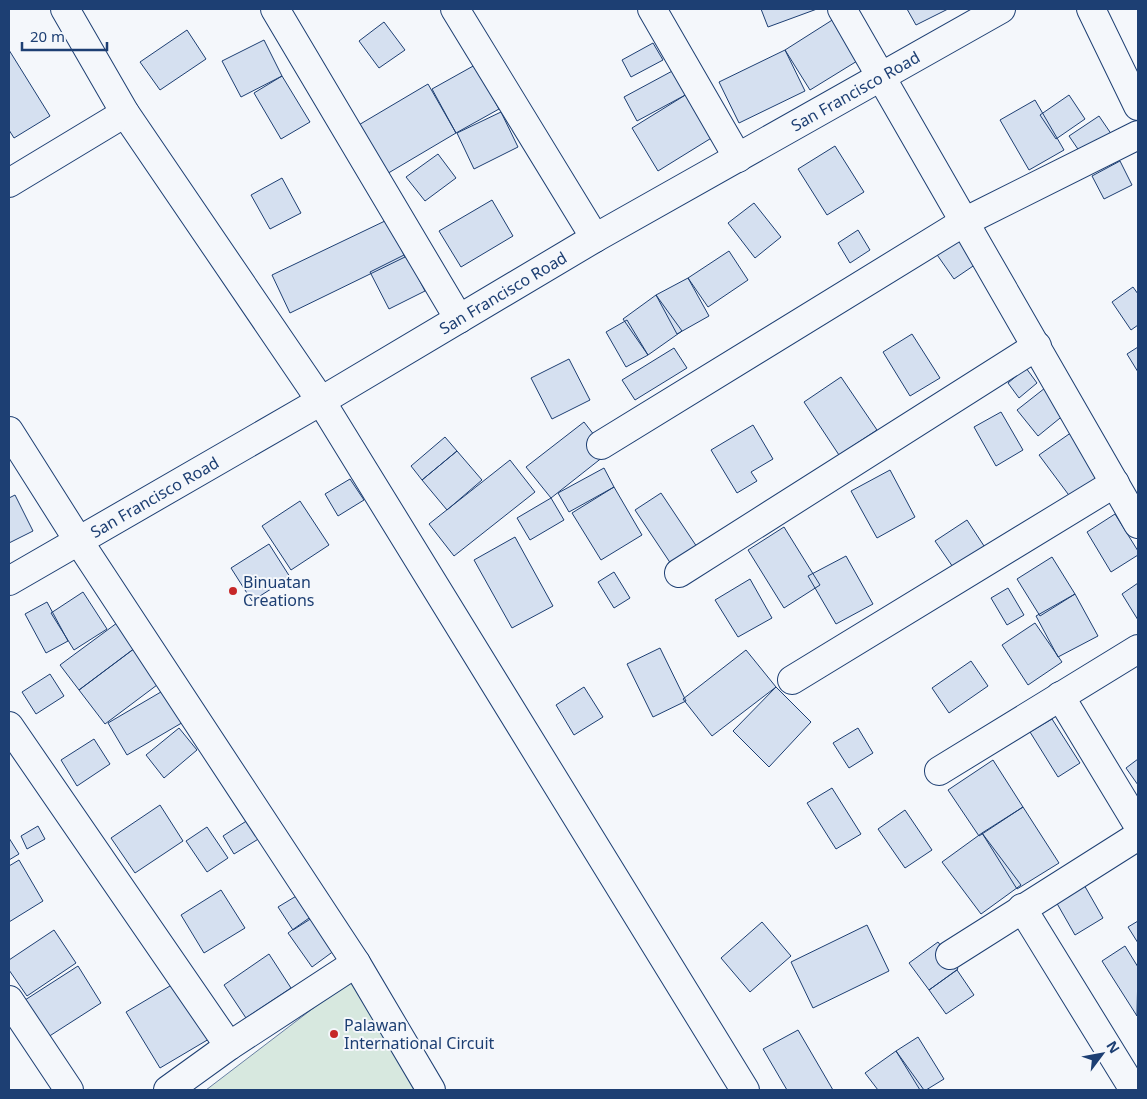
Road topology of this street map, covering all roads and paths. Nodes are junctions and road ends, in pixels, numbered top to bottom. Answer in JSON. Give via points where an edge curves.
{"nodes":[{"id":1,"x":65,"y":9,"type":"edge"},
{"id":2,"x":275,"y":9,"type":"edge"},
{"id":3,"x":455,"y":9,"type":"edge"},
{"id":4,"x":652,"y":9,"type":"edge"},
{"id":5,"x":842,"y":9,"type":"edge"},
{"id":6,"x":1001,"y":9,"type":"edge"},
{"id":7,"x":1091,"y":9,"type":"edge"},
{"id":8,"x":882,"y":76,"type":"junction"},
{"id":9,"x":1138,"y":106,"type":"edge"},
{"id":10,"x":125,"y":113,"type":"junction"},
{"id":11,"x":1138,"y":135,"type":"edge"},
{"id":12,"x":738,"y":158,"type":"junction"},
{"id":13,"x":9,"y":182,"type":"edge"},
{"id":14,"x":964,"y":222,"type":"junction"},
{"id":15,"x":595,"y":238,"type":"junction"},
{"id":16,"x":459,"y":319,"type":"junction"},
{"id":17,"x":1037,"y":346,"type":"junction"},
{"id":18,"x":321,"y":401,"type":"junction"},
{"id":19,"x":9,"y":431,"type":"edge"},
{"id":20,"x":602,"y":444,"type":"dead end"},
{"id":21,"x":1115,"y":483,"type":"junction"},
{"id":22,"x":1138,"y":524,"type":"edge"},
{"id":23,"x":78,"y":540,"type":"junction"},
{"id":24,"x":679,"y":574,"type":"dead end"},
{"id":25,"x":9,"y":581,"type":"edge"},
{"id":26,"x":1138,"y":649,"type":"edge"},
{"id":27,"x":792,"y":680,"type":"dead end"},
{"id":28,"x":1060,"y":696,"type":"junction"},
{"id":29,"x":9,"y":726,"type":"edge"},
{"id":30,"x":939,"y":771,"type":"dead end"},
{"id":31,"x":1138,"y":825,"type":"edge"},
{"id":32,"x":1138,"y":836,"type":"edge"},
{"id":33,"x":1022,"y":908,"type":"junction"},
{"id":34,"x":950,"y":955,"type":"dead end"},
{"id":35,"x":356,"y":963,"type":"junction"},
{"id":36,"x":9,"y":1000,"type":"edge"},
{"id":37,"x":229,"y":1046,"type":"junction"},
{"id":38,"x":69,"y":1090,"type":"edge"},
{"id":39,"x":168,"y":1090,"type":"edge"},
{"id":40,"x":431,"y":1090,"type":"edge"},
{"id":41,"x":745,"y":1090,"type":"edge"},
{"id":42,"x":1134,"y":1090,"type":"edge"}],
"edges":[{"from":1,"to":10,"type":"street"},
{"from":2,"to":16,"type":"street"},
{"from":3,"to":15,"type":"street"},
{"from":4,"to":12,"type":"street"},
{"from":5,"to":8,"type":"street"},
{"from":6,"to":8,"type":"street","name":"San Francisco Road"},
{"from":7,"to":9,"type":"street"},
{"from":8,"to":12,"type":"street","name":"San Francisco Road"},
{"from":8,"to":14,"type":"street"},
{"from":10,"to":13,"type":"street"},
{"from":10,"to":18,"type":"street"},
{"from":11,"to":14,"type":"street"},
{"from":12,"to":15,"type":"street","name":"San Francisco Road"},
{"from":14,"to":17,"type":"street"},
{"from":14,"to":20,"type":"street"},
{"from":15,"to":16,"type":"street","name":"San Francisco Road"},
{"from":16,"to":18,"type":"street","name":"San Francisco Road"},
{"from":17,"to":21,"type":"street"},
{"from":17,"to":24,"type":"street"},
{"from":18,"to":23,"type":"street","name":"San Francisco Road"},
{"from":18,"to":41,"type":"street"},
{"from":19,"to":23,"type":"street"},
{"from":21,"to":22,"type":"street"},
{"from":21,"to":27,"type":"street"},
{"from":23,"to":25,"type":"street","name":"San Francisco Road"},
{"from":23,"to":35,"type":"street"},
{"from":26,"to":28,"type":"street"},
{"from":28,"to":30,"type":"street"},
{"from":28,"to":31,"type":"street"},
{"from":29,"to":37,"type":"street"},
{"from":32,"to":33,"type":"street"},
{"from":33,"to":34,"type":"street"},
{"from":33,"to":42,"type":"street"},
{"from":35,"to":37,"type":"street"},
{"from":35,"to":40,"type":"street"},
{"from":36,"to":38,"type":"street"},
{"from":37,"to":39,"type":"street"}]}
